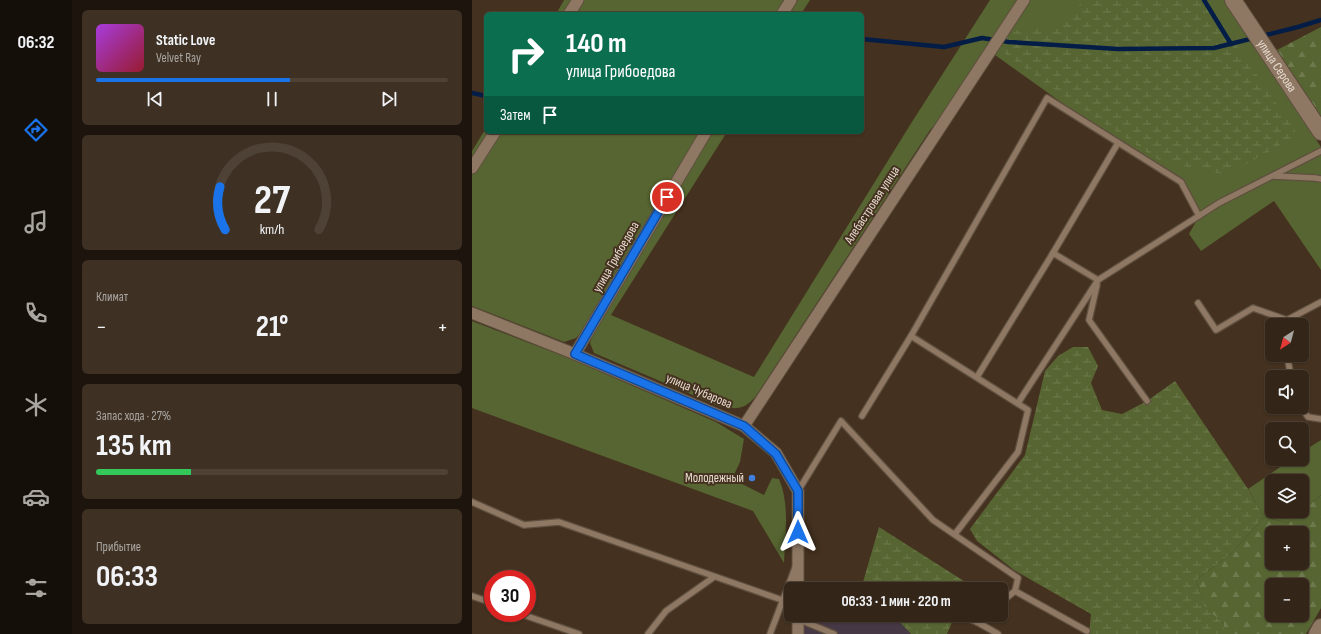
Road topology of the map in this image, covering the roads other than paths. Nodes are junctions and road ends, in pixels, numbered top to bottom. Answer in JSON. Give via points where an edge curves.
{"nodes":[{"id":1,"x":578,"y":0,"type":"edge"},
{"id":2,"x":791,"y":0,"type":"edge"},
{"id":3,"x":1024,"y":0,"type":"edge"},
{"id":4,"x":1233,"y":0,"type":"edge"},
{"id":5,"x":570,"y":12,"type":"edge"},
{"id":6,"x":783,"y":12,"type":"edge"},
{"id":7,"x":1321,"y":132,"type":"edge"},
{"id":8,"x":494,"y":134,"type":"edge"},
{"id":9,"x":705,"y":134,"type":"edge"},
{"id":10,"x":1118,"y":142,"type":"junction"},
{"id":11,"x":1321,"y":151,"type":"edge"},
{"id":12,"x":472,"y":168,"type":"edge"},
{"id":13,"x":1273,"y":176,"type":"junction"},
{"id":14,"x":1321,"y":179,"type":"edge"},
{"id":15,"x":1199,"y":216,"type":"junction"},
{"id":16,"x":1054,"y":253,"type":"junction"},
{"id":17,"x":1098,"y":280,"type":"junction"},
{"id":18,"x":1321,"y":302,"type":"edge"},
{"id":19,"x":1198,"y":303,"type":"dead end"},
{"id":20,"x":472,"y":313,"type":"edge"},
{"id":21,"x":1277,"y":318,"type":"edge"},
{"id":22,"x":1293,"y":318,"type":"edge"},
{"id":23,"x":911,"y":336,"type":"junction"},
{"id":24,"x":575,"y":354,"type":"junction"},
{"id":25,"x":977,"y":377,"type":"junction"},
{"id":26,"x":1147,"y":401,"type":"dead end"},
{"id":27,"x":1018,"y":403,"type":"junction"},
{"id":28,"x":1306,"y":414,"type":"edge"},
{"id":29,"x":862,"y":416,"type":"dead end"},
{"id":30,"x":1321,"y":419,"type":"edge"},
{"id":31,"x":744,"y":426,"type":"junction"},
{"id":32,"x":798,"y":491,"type":"junction"},
{"id":33,"x":472,"y":502,"type":"edge"},
{"id":34,"x":955,"y":534,"type":"junction"},
{"id":35,"x":798,"y":559,"type":"junction"},
{"id":36,"x":714,"y":577,"type":"junction"},
{"id":37,"x":798,"y":582,"type":"edge"},
{"id":38,"x":1015,"y":591,"type":"junction"},
{"id":39,"x":472,"y":596,"type":"edge"},
{"id":40,"x":1008,"y":596,"type":"edge"},
{"id":41,"x":782,"y":600,"type":"junction"},
{"id":42,"x":484,"y":601,"type":"edge"},
{"id":43,"x":536,"y":619,"type":"edge"},
{"id":44,"x":798,"y":622,"type":"edge"},
{"id":45,"x":809,"y":622,"type":"edge"},
{"id":46,"x":977,"y":622,"type":"edge"},
{"id":47,"x":1321,"y":627,"type":"edge"},
{"id":48,"x":1087,"y":631,"type":"dead end"},
{"id":49,"x":579,"y":634,"type":"edge"},
{"id":50,"x":648,"y":634,"type":"edge"},
{"id":51,"x":770,"y":634,"type":"edge"},
{"id":52,"x":798,"y":634,"type":"edge"},
{"id":53,"x":834,"y":634,"type":"edge"},
{"id":54,"x":998,"y":634,"type":"edge"},
{"id":55,"x":1317,"y":634,"type":"edge"}],
"edges":[{"from":1,"to":5,"type":"street"},
{"from":2,"to":6,"type":"street"},
{"from":3,"to":31,"type":"street","name":"Алебастровая улица"},
{"from":4,"to":7,"type":"main road","name":"улица Серова"},
{"from":8,"to":12,"type":"street"},
{"from":9,"to":24,"type":"street","name":"улица Грибоедова"},
{"from":10,"to":15,"type":"lane","via":[[1181,182]]},
{"from":10,"to":16,"type":"lane"},
{"from":10,"to":23,"type":"lane","via":[[1048,98]]},
{"from":11,"to":13,"type":"lane"},
{"from":13,"to":14,"type":"lane"},
{"from":13,"to":15,"type":"lane"},
{"from":15,"to":17,"type":"lane"},
{"from":16,"to":17,"type":"lane"},
{"from":16,"to":25,"type":"lane"},
{"from":17,"to":26,"type":"lane","via":[[1089,320]]},
{"from":17,"to":27,"type":"lane"},
{"from":18,"to":22,"type":"lane"},
{"from":19,"to":21,"type":"lane","via":[[1216,330],[1253,308]]},
{"from":20,"to":24,"type":"street","name":"улица Чубарова"},
{"from":23,"to":25,"type":"lane"},
{"from":23,"to":29,"type":"lane"},
{"from":24,"to":31,"type":"street","name":"улица Чубарова"},
{"from":25,"to":27,"type":"lane"},
{"from":27,"to":34,"type":"lane","via":[[1028,410],[1018,452]]},
{"from":28,"to":30,"type":"lane","via":[[1308,417]]},
{"from":31,"to":32,"type":"street","name":"улица Чубарова","via":[[776,454]]},
{"from":32,"to":34,"type":"lane","via":[[841,421],[933,520]]},
{"from":32,"to":35,"type":"street"},
{"from":33,"to":36,"type":"lane","via":[[524,525],[559,522]]},
{"from":34,"to":38,"type":"lane","via":[[1018,578]]},
{"from":35,"to":37,"type":"street"},
{"from":35,"to":41,"type":"lane"},
{"from":36,"to":41,"type":"lane"},
{"from":36,"to":50,"type":"lane","via":[[666,611]]},
{"from":38,"to":40,"type":"lane"},
{"from":38,"to":48,"type":"lane"},
{"from":39,"to":42,"type":"lane"},
{"from":41,"to":51,"type":"lane"},
{"from":43,"to":49,"type":"lane"},
{"from":44,"to":52,"type":"street"},
{"from":45,"to":53,"type":"lane"},
{"from":46,"to":54,"type":"lane"},
{"from":47,"to":55,"type":"main road"}]}
